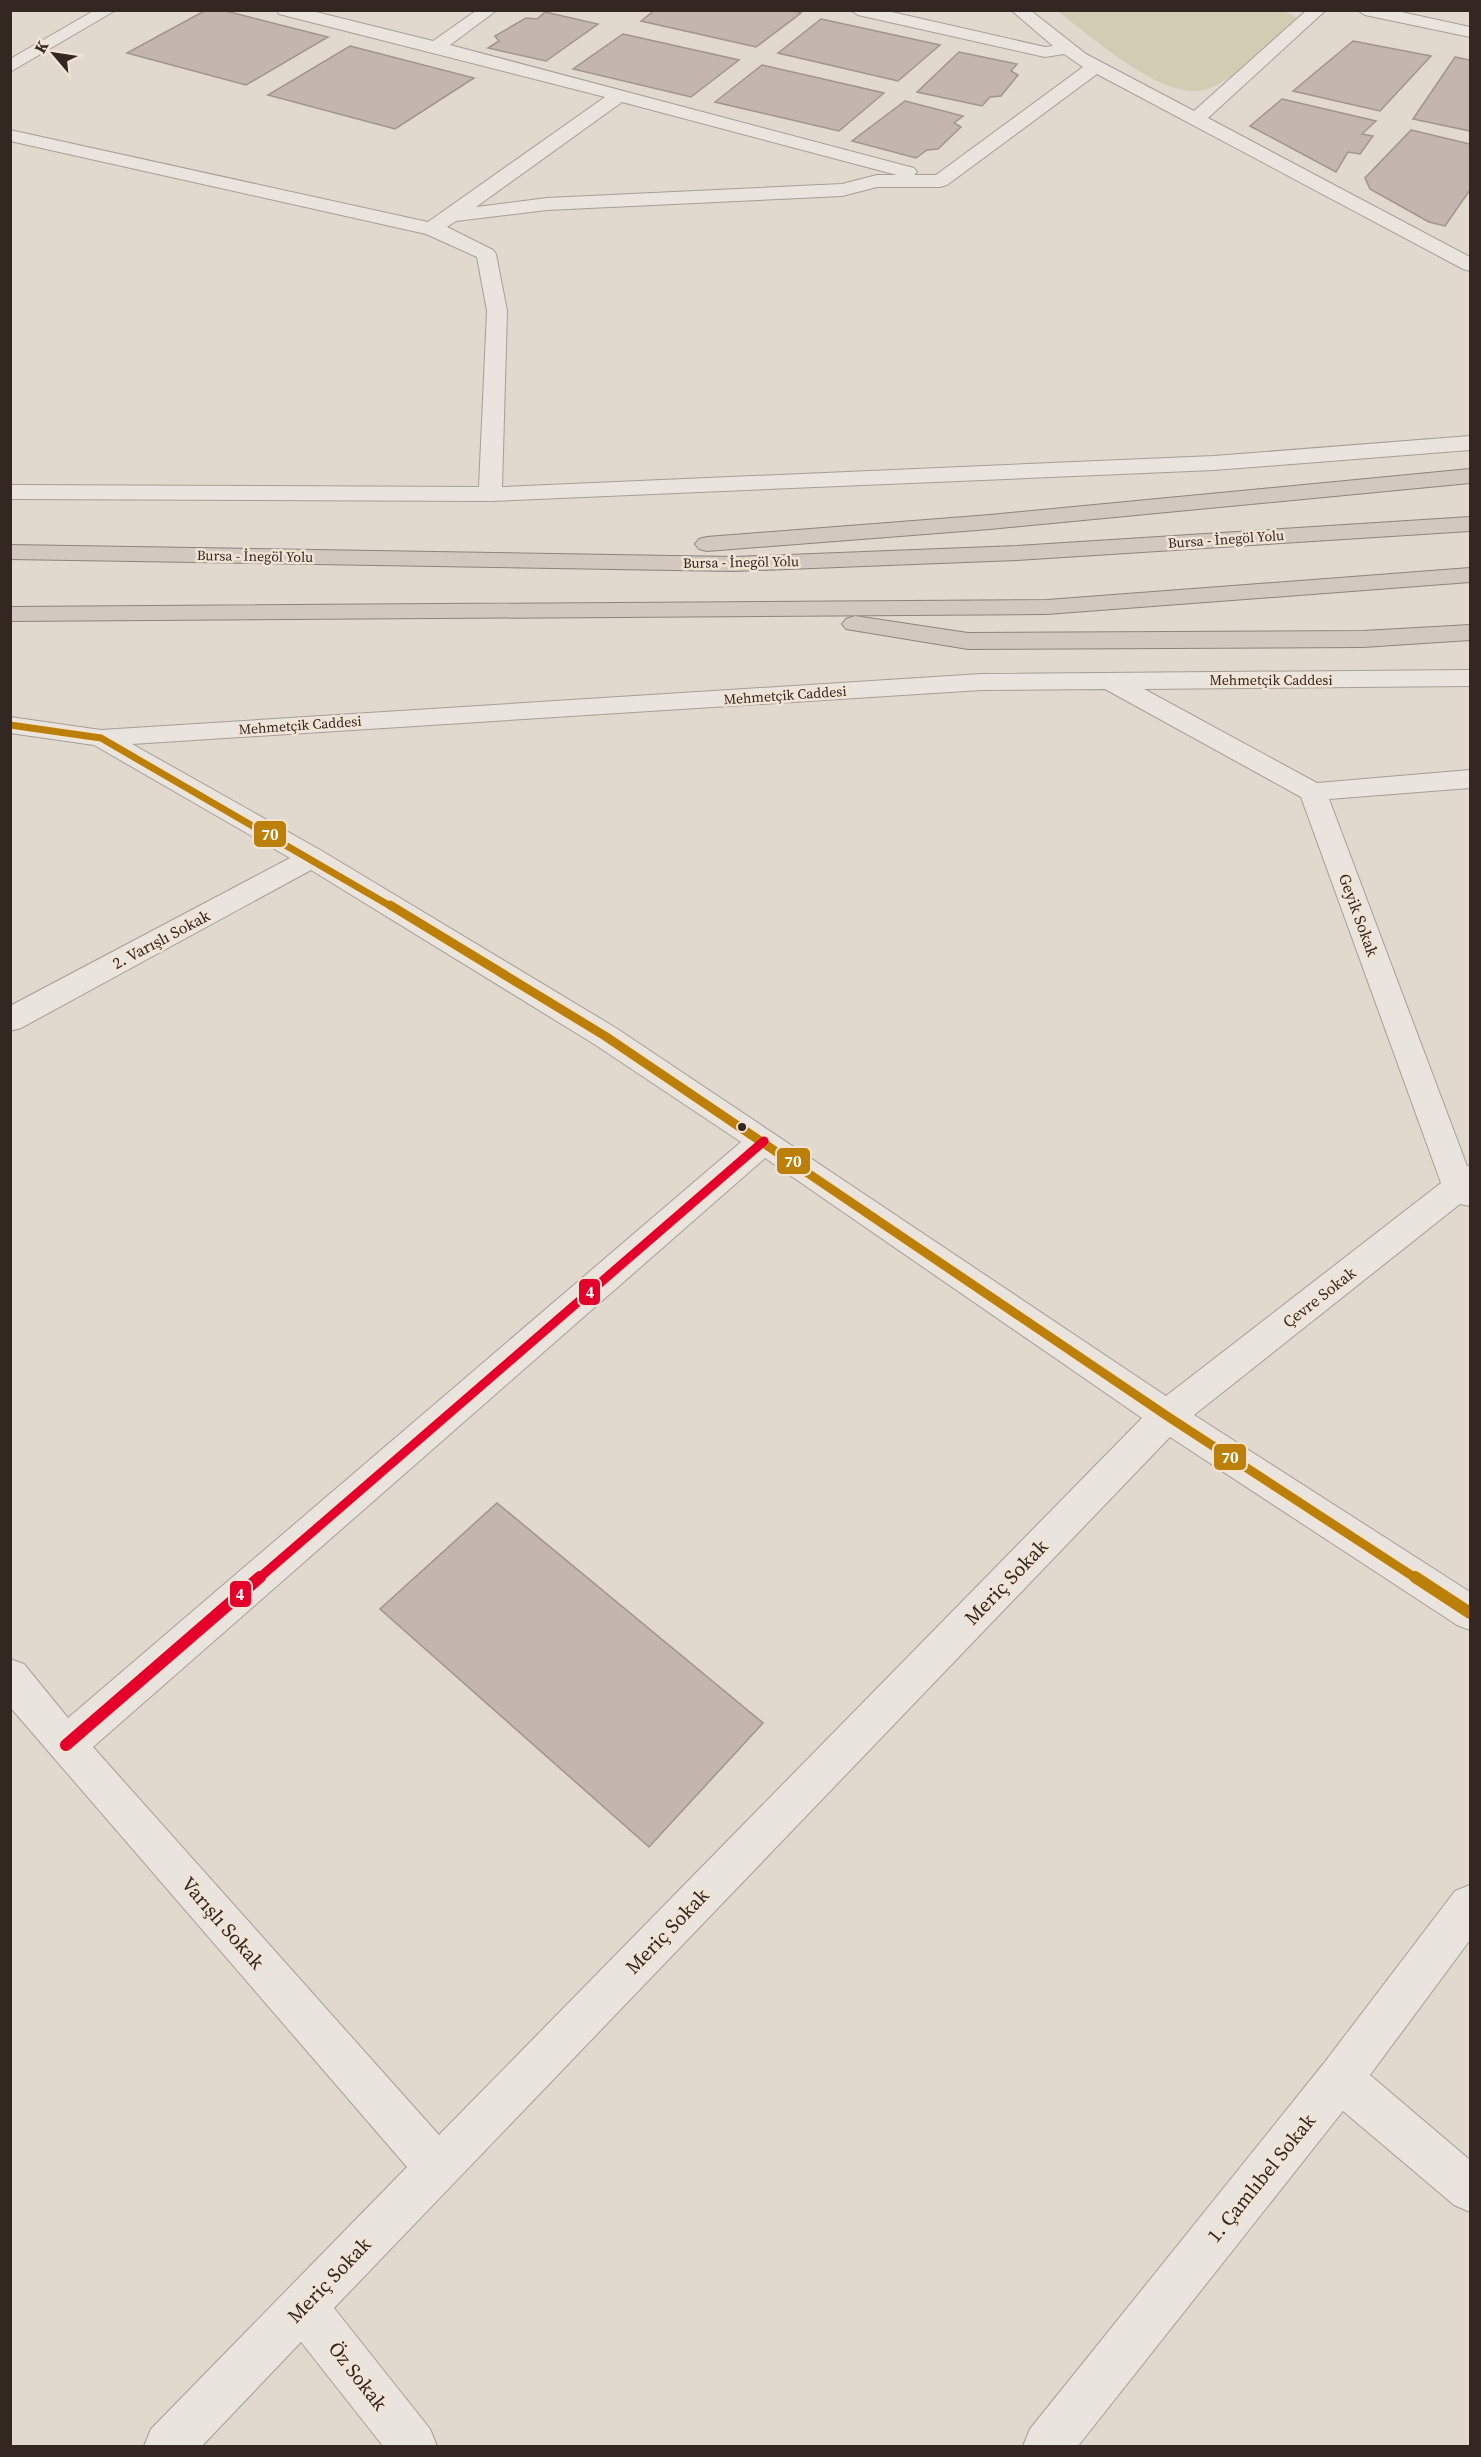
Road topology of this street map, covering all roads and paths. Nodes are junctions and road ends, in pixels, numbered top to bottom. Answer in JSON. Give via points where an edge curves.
{"nodes":[{"id":1,"x":108,"y":10,"type":"edge"},
{"id":2,"x":285,"y":10,"type":"edge"},
{"id":3,"x":489,"y":10,"type":"edge"},
{"id":4,"x":858,"y":10,"type":"edge"},
{"id":5,"x":1019,"y":10,"type":"edge"},
{"id":6,"x":1318,"y":10,"type":"edge"},
{"id":7,"x":1365,"y":10,"type":"edge"},
{"id":8,"x":1470,"y":32,"type":"edge"},
{"id":9,"x":436,"y":47,"type":"junction"},
{"id":10,"x":1065,"y":49,"type":"junction"},
{"id":11,"x":1095,"y":66,"type":"junction"},
{"id":12,"x":10,"y":67,"type":"edge"},
{"id":13,"x":619,"y":96,"type":"junction"},
{"id":14,"x":1196,"y":119,"type":"junction"},
{"id":15,"x":10,"y":135,"type":"edge"},
{"id":16,"x":940,"y":181,"type":"junction"},
{"id":17,"x":451,"y":216,"type":"junction"},
{"id":18,"x":430,"y":230,"type":"junction"},
{"id":19,"x":1470,"y":265,"type":"edge"},
{"id":20,"x":1470,"y":443,"type":"edge"},
{"id":21,"x":1470,"y":476,"type":"edge"},
{"id":22,"x":10,"y":492,"type":"edge"},
{"id":23,"x":490,"y":494,"type":"junction"},
{"id":24,"x":1470,"y":524,"type":"edge"},
{"id":25,"x":10,"y":552,"type":"edge"},
{"id":26,"x":485,"y":561,"type":"junction"},
{"id":27,"x":1470,"y":575,"type":"edge"},
{"id":28,"x":753,"y":609,"type":"junction"},
{"id":29,"x":10,"y":614,"type":"edge"},
{"id":30,"x":1470,"y":633,"type":"edge"},
{"id":31,"x":1470,"y":678,"type":"edge"},
{"id":32,"x":1110,"y":681,"type":"junction"},
{"id":33,"x":10,"y":725,"type":"edge"},
{"id":34,"x":101,"y":738,"type":"junction"},
{"id":35,"x":1470,"y":779,"type":"edge"},
{"id":36,"x":1313,"y":792,"type":"junction"},
{"id":37,"x":312,"y":858,"type":"junction"},
{"id":38,"x":10,"y":1020,"type":"edge"},
{"id":39,"x":764,"y":1141,"type":"junction"},
{"id":40,"x":1467,"y":1186,"type":"edge"},
{"id":41,"x":1167,"y":1416,"type":"junction"},
{"id":42,"x":1470,"y":1613,"type":"edge"},
{"id":43,"x":10,"y":1677,"type":"edge"},
{"id":44,"x":66,"y":1745,"type":"junction"},
{"id":45,"x":1470,"y":1906,"type":"edge"},
{"id":46,"x":1340,"y":2079,"type":"junction"},
{"id":47,"x":438,"y":2168,"type":"junction"},
{"id":48,"x":1470,"y":2189,"type":"edge"},
{"id":49,"x":303,"y":2306,"type":"junction"},
{"id":50,"x":168,"y":2446,"type":"edge"},
{"id":51,"x":413,"y":2446,"type":"edge"},
{"id":52,"x":1047,"y":2446,"type":"edge"}],
"edges":[{"from":1,"to":12,"type":"street"},
{"from":2,"to":9,"type":"street"},
{"from":3,"to":9,"type":"street"},
{"from":4,"to":10,"type":"street","via":[[1045,52]]},
{"from":5,"to":10,"type":"street"},
{"from":6,"to":14,"type":"street"},
{"from":7,"to":8,"type":"street"},
{"from":9,"to":13,"type":"street"},
{"from":10,"to":11,"type":"street"},
{"from":11,"to":14,"type":"street"},
{"from":11,"to":16,"type":"street"},
{"from":13,"to":16,"type":"street"},
{"from":13,"to":17,"type":"street"},
{"from":14,"to":19,"type":"street"},
{"from":15,"to":18,"type":"street"},
{"from":16,"to":17,"type":"street","via":[[877,182],[842,190],[547,204]]},
{"from":17,"to":18,"type":"street"},
{"from":18,"to":23,"type":"street","via":[[486,254],[497,311]]},
{"from":20,"to":23,"type":"street","via":[[1214,464]]},
{"from":21,"to":26,"type":"highway","via":[[990,522]]},
{"from":22,"to":23,"type":"street"},
{"from":24,"to":26,"type":"highway","name":"Bursa - İnegöl Yolu","via":[[1017,553],[734,564]]},
{"from":25,"to":26,"type":"highway","name":"Bursa - İnegöl Yolu"},
{"from":27,"to":28,"type":"highway","via":[[1047,607]]},
{"from":28,"to":29,"type":"highway"},
{"from":28,"to":30,"type":"highway","via":[[968,641],[1363,639]]},
{"from":31,"to":32,"type":"street","name":"Mehmetçik Caddesi"},
{"from":32,"to":34,"type":"street","name":"Mehmetçik Caddesi","via":[[981,682]]},
{"from":32,"to":36,"type":"street"},
{"from":33,"to":34,"type":"street"},
{"from":34,"to":37,"type":"street"},
{"from":35,"to":36,"type":"street"},
{"from":36,"to":40,"type":"street","name":"Geyik Sokak"},
{"from":37,"to":38,"type":"street","name":"2. Varışlı Sokak"},
{"from":37,"to":39,"type":"street","via":[[605,1036]]},
{"from":39,"to":41,"type":"street"},
{"from":39,"to":44,"type":"street"},
{"from":40,"to":41,"type":"street","name":"Çevre Sokak"},
{"from":41,"to":42,"type":"street"},
{"from":41,"to":47,"type":"street","name":"Meriç Sokak"},
{"from":43,"to":44,"type":"street","name":"Varışlı Sokak"},
{"from":44,"to":47,"type":"street","name":"Varışlı Sokak"},
{"from":45,"to":46,"type":"street","name":"1. Çamlıbel Sokak"},
{"from":46,"to":48,"type":"street"},
{"from":46,"to":52,"type":"street","name":"1. Çamlıbel Sokak"},
{"from":47,"to":49,"type":"street","name":"Meriç Sokak"},
{"from":49,"to":50,"type":"street","name":"Meriç Sokak"},
{"from":49,"to":51,"type":"street","name":"Öz Sokak"}]}
